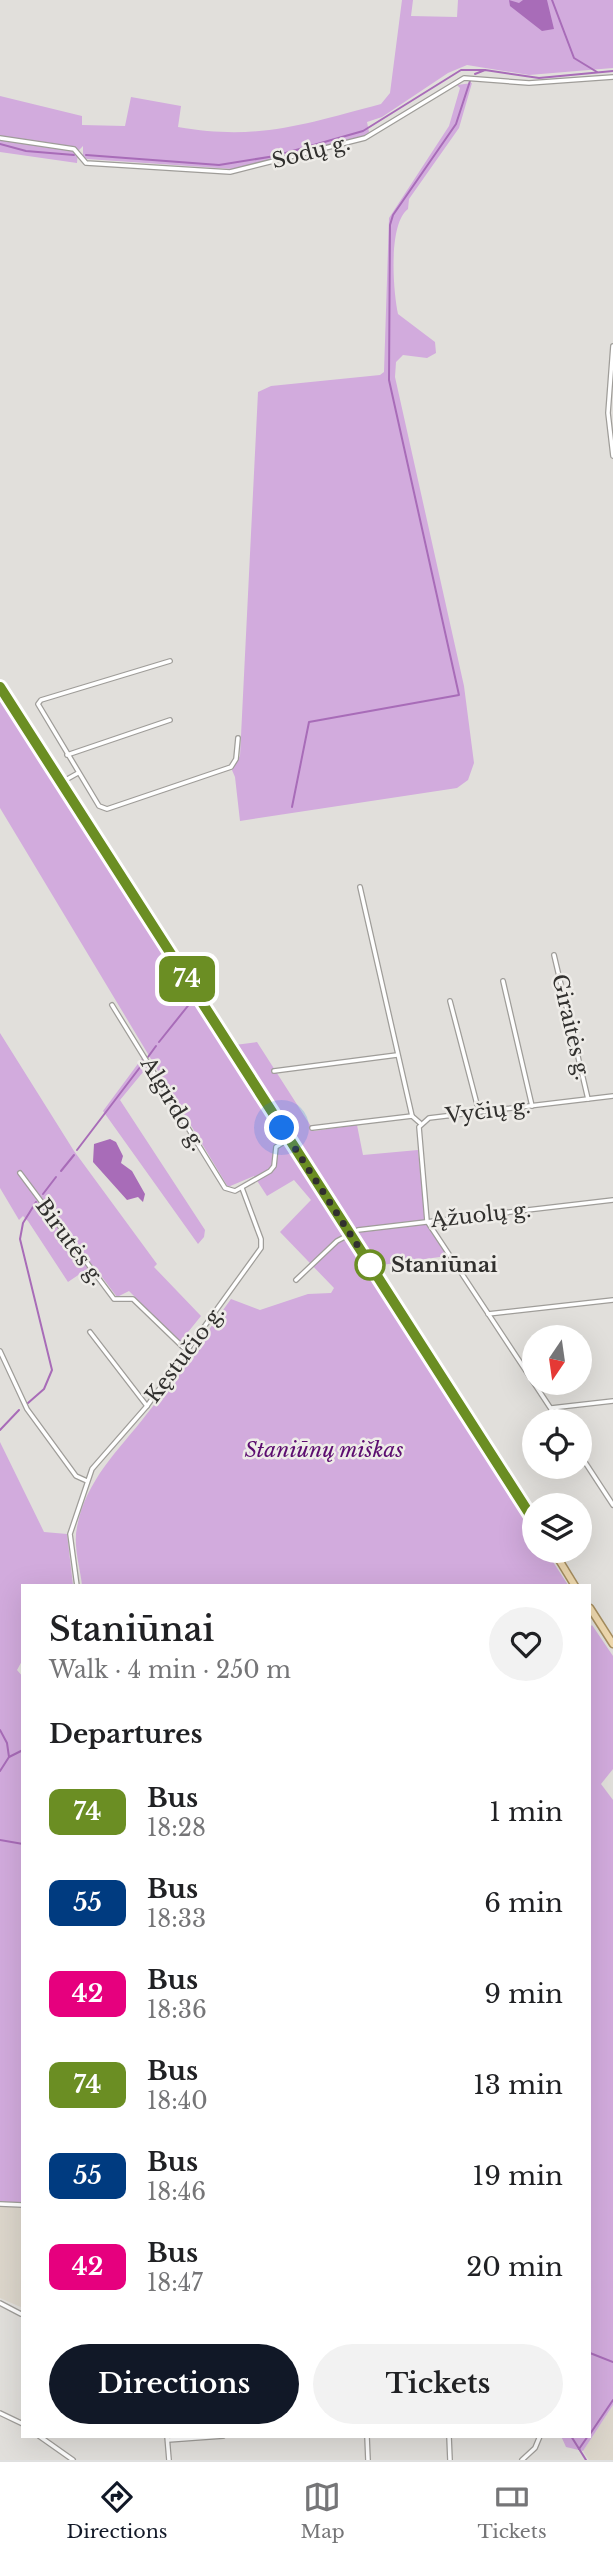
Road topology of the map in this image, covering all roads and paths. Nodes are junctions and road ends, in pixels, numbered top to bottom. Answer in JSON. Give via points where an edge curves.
{"nodes":[{"id":1,"x":613,"y":77,"type":"edge"},
{"id":2,"x":0,"y":138,"type":"edge"},
{"id":3,"x":613,"y":346,"type":"edge"},
{"id":4,"x":613,"y":456,"type":"edge"},
{"id":5,"x":170,"y":660,"type":"dead end"},
{"id":6,"x":0,"y":687,"type":"edge"},
{"id":7,"x":170,"y":720,"type":"dead end"},
{"id":8,"x":238,"y":738,"type":"dead end"},
{"id":9,"x":67,"y":755,"type":"junction"},
{"id":10,"x":78,"y":773,"type":"junction"},
{"id":11,"x":61,"y":783,"type":"junction"},
{"id":12,"x":360,"y":887,"type":"dead end"},
{"id":13,"x":554,"y":955,"type":"dead end"},
{"id":14,"x":503,"y":981,"type":"dead end"},
{"id":15,"x":450,"y":1001,"type":"dead end"},
{"id":16,"x":112,"y":1005,"type":"dead end"},
{"id":17,"x":397,"y":1055,"type":"junction"},
{"id":18,"x":274,"y":1071,"type":"dead end"},
{"id":19,"x":613,"y":1096,"type":"edge"},
{"id":20,"x":588,"y":1099,"type":"junction"},
{"id":21,"x":532,"y":1106,"type":"junction"},
{"id":22,"x":479,"y":1112,"type":"junction"},
{"id":23,"x":412,"y":1116,"type":"junction"},
{"id":24,"x":420,"y":1123,"type":"junction"},
{"id":25,"x":312,"y":1128,"type":"dead end"},
{"id":26,"x":289,"y":1139,"type":"junction"},
{"id":27,"x":20,"y":1173,"type":"dead end"},
{"id":28,"x":242,"y":1188,"type":"junction"},
{"id":29,"x":613,"y":1200,"type":"edge"},
{"id":30,"x":427,"y":1221,"type":"junction"},
{"id":31,"x":350,"y":1234,"type":"junction"},
{"id":32,"x":296,"y":1280,"type":"dead end"},
{"id":33,"x":613,"y":1300,"type":"edge"},
{"id":34,"x":488,"y":1314,"type":"junction"},
{"id":35,"x":90,"y":1332,"type":"dead end"},
{"id":36,"x":0,"y":1351,"type":"edge"},
{"id":37,"x":188,"y":1352,"type":"junction"},
{"id":38,"x":613,"y":1401,"type":"edge"},
{"id":39,"x":147,"y":1406,"type":"junction"},
{"id":40,"x":551,"y":1408,"type":"joint"},
{"id":41,"x":592,"y":1473,"type":"edge"},
{"id":42,"x":88,"y":1481,"type":"junction"},
{"id":43,"x":522,"y":1502,"type":"edge"},
{"id":44,"x":613,"y":1505,"type":"edge"},
{"id":45,"x":561,"y":1563,"type":"edge"},
{"id":46,"x":77,"y":1584,"type":"edge"},
{"id":47,"x":574,"y":1584,"type":"edge"},
{"id":48,"x":591,"y":1610,"type":"edge"},
{"id":49,"x":613,"y":1644,"type":"edge"},
{"id":50,"x":0,"y":2204,"type":"edge"},
{"id":51,"x":21,"y":2205,"type":"edge"},
{"id":52,"x":0,"y":2303,"type":"edge"},
{"id":53,"x":21,"y":2314,"type":"dead end"},
{"id":54,"x":0,"y":2413,"type":"edge"},
{"id":55,"x":21,"y":2423,"type":"edge"},
{"id":56,"x":42,"y":2438,"type":"edge"},
{"id":57,"x":167,"y":2438,"type":"edge"},
{"id":58,"x":367,"y":2438,"type":"edge"},
{"id":59,"x":449,"y":2438,"type":"edge"},
{"id":60,"x":539,"y":2438,"type":"edge"},
{"id":61,"x":73,"y":2460,"type":"edge"},
{"id":62,"x":169,"y":2460,"type":"edge"},
{"id":63,"x":368,"y":2460,"type":"edge"},
{"id":64,"x":450,"y":2460,"type":"edge"},
{"id":65,"x":522,"y":2460,"type":"edge"}],
"edges":[{"from":1,"to":2,"type":"street","name":"Sodų g.","via":[[529,83],[464,78],[365,138],[230,172],[86,163],[74,149]]},
{"from":3,"to":4,"type":"street","via":[[608,414]]},
{"from":5,"to":9,"type":"street","via":[[39,702],[38,708]]},
{"from":6,"to":11,"type":"main road"},
{"from":7,"to":9,"type":"street"},
{"from":8,"to":10,"type":"street","via":[[231,766],[103,809]]},
{"from":9,"to":10,"type":"street"},
{"from":10,"to":11,"type":"street"},
{"from":11,"to":26,"type":"main road"},
{"from":12,"to":17,"type":"street"},
{"from":13,"to":20,"type":"street","name":"Giraitės g."},
{"from":14,"to":21,"type":"street"},
{"from":15,"to":22,"type":"street"},
{"from":16,"to":28,"type":"street","name":"Algirdo g.","via":[[222,1185],[231,1191]]},
{"from":17,"to":18,"type":"street"},
{"from":17,"to":23,"type":"street"},
{"from":19,"to":20,"type":"street","name":"Vyčių g."},
{"from":20,"to":21,"type":"street","name":"Vyčių g."},
{"from":21,"to":22,"type":"street","name":"Vyčių g."},
{"from":22,"to":24,"type":"street","name":"Vyčių g."},
{"from":23,"to":24,"type":"street"},
{"from":23,"to":25,"type":"street"},
{"from":24,"to":30,"type":"street","name":"Vyčių g."},
{"from":26,"to":28,"type":"street","via":[[276,1147],[272,1169]]},
{"from":26,"to":31,"type":"main road"},
{"from":27,"to":37,"type":"street","name":"Birutės g.","via":[[114,1299],[133,1299]]},
{"from":28,"to":37,"type":"street","name":"Kęstučio g.","via":[[261,1248]]},
{"from":29,"to":30,"type":"street","name":"Ąžuolų g."},
{"from":30,"to":31,"type":"street","name":"Ąžuolų g."},
{"from":30,"to":34,"type":"street"},
{"from":31,"to":32,"type":"street"},
{"from":31,"to":43,"type":"main road"},
{"from":33,"to":34,"type":"street"},
{"from":34,"to":40,"type":"street"},
{"from":35,"to":39,"type":"street"},
{"from":36,"to":42,"type":"street","via":[[27,1409],[76,1476]]},
{"from":37,"to":39,"type":"street","name":"Kęstučio g."},
{"from":38,"to":40,"type":"street"},
{"from":39,"to":42,"type":"street","name":"Kęstučio g.","via":[[100,1458]]},
{"from":41,"to":44,"type":"street"},
{"from":42,"to":46,"type":"street","name":"Kęstučio g.","via":[[70,1534]]},
{"from":45,"to":47,"type":"main road"},
{"from":48,"to":49,"type":"main road"},
{"from":50,"to":51,"type":"street"},
{"from":52,"to":53,"type":"street"},
{"from":54,"to":55,"type":"street"},
{"from":56,"to":61,"type":"street"},
{"from":57,"to":62,"type":"street"},
{"from":58,"to":63,"type":"street"},
{"from":59,"to":64,"type":"street"},
{"from":60,"to":65,"type":"street"}]}
